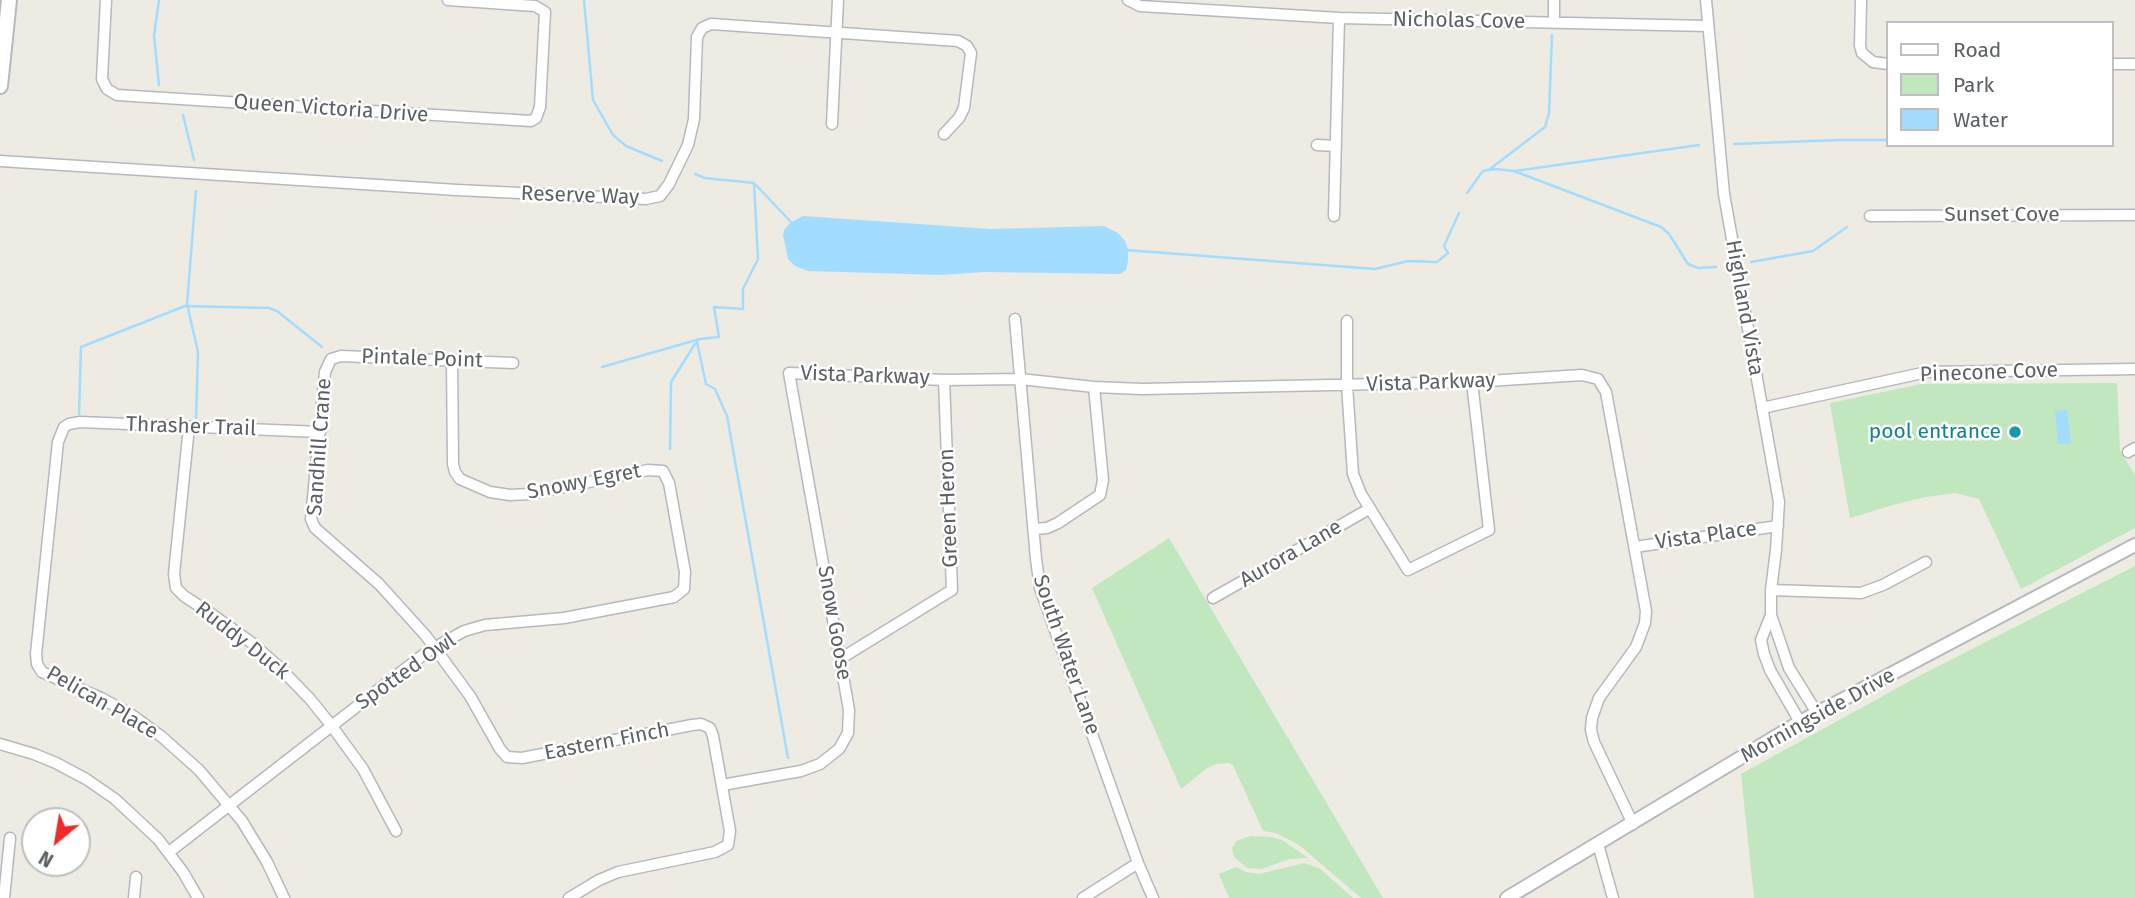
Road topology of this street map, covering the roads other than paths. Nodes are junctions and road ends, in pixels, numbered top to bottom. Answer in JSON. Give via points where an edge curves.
{"nodes":[{"id":1,"x":9,"y":0,"type":"edge"},
{"id":2,"x":106,"y":0,"type":"edge"},
{"id":3,"x":448,"y":0,"type":"edge"},
{"id":4,"x":838,"y":0,"type":"edge"},
{"id":5,"x":1128,"y":0,"type":"edge"},
{"id":6,"x":1554,"y":0,"type":"edge"},
{"id":7,"x":1706,"y":0,"type":"edge"},
{"id":8,"x":1861,"y":0,"type":"edge"},
{"id":9,"x":1339,"y":18,"type":"junction"},
{"id":10,"x":1554,"y":23,"type":"junction"},
{"id":11,"x":1708,"y":26,"type":"junction"},
{"id":12,"x":835,"y":33,"type":"junction"},
{"id":13,"x":1886,"y":64,"type":"edge"},
{"id":14,"x":2114,"y":64,"type":"edge"},
{"id":15,"x":2135,"y":64,"type":"edge"},
{"id":16,"x":0,"y":86,"type":"edge"},
{"id":17,"x":832,"y":124,"type":"dead end"},
{"id":18,"x":944,"y":134,"type":"dead end"},
{"id":19,"x":1317,"y":145,"type":"dead end"},
{"id":20,"x":1336,"y":146,"type":"junction"},
{"id":21,"x":0,"y":161,"type":"edge"},
{"id":22,"x":2135,"y":215,"type":"edge"},
{"id":23,"x":1334,"y":216,"type":"dead end"},
{"id":24,"x":1870,"y":216,"type":"dead end"},
{"id":25,"x":1014,"y":319,"type":"dead end"},
{"id":26,"x":1348,"y":321,"type":"dead end"},
{"id":27,"x":331,"y":359,"type":"joint"},
{"id":28,"x":452,"y":361,"type":"junction"},
{"id":29,"x":513,"y":363,"type":"dead end"},
{"id":30,"x":2135,"y":369,"type":"edge"},
{"id":31,"x":789,"y":373,"type":"joint"},
{"id":32,"x":1020,"y":379,"type":"junction"},
{"id":33,"x":944,"y":380,"type":"junction"},
{"id":34,"x":1472,"y":382,"type":"junction"},
{"id":35,"x":1347,"y":385,"type":"junction"},
{"id":36,"x":1094,"y":387,"type":"junction"},
{"id":37,"x":1762,"y":408,"type":"junction"},
{"id":38,"x":189,"y":427,"type":"junction"},
{"id":39,"x":64,"y":428,"type":"joint"},
{"id":40,"x":320,"y":432,"type":"junction"},
{"id":41,"x":1369,"y":509,"type":"junction"},
{"id":42,"x":1778,"y":526,"type":"junction"},
{"id":43,"x":1034,"y":529,"type":"junction"},
{"id":44,"x":2135,"y":545,"type":"edge"},
{"id":45,"x":1635,"y":547,"type":"junction"},
{"id":46,"x":1926,"y":562,"type":"dead end"},
{"id":47,"x":684,"y":589,"type":"joint"},
{"id":48,"x":1771,"y":590,"type":"junction"},
{"id":49,"x":1213,"y":598,"type":"dead end"},
{"id":50,"x":1771,"y":615,"type":"junction"},
{"id":51,"x":435,"y":647,"type":"junction"},
{"id":52,"x":840,"y":659,"type":"junction"},
{"id":53,"x":1817,"y":713,"type":"junction"},
{"id":54,"x":1800,"y":722,"type":"junction"},
{"id":55,"x":331,"y":725,"type":"junction"},
{"id":56,"x":0,"y":744,"type":"edge"},
{"id":57,"x":507,"y":757,"type":"joint"},
{"id":58,"x":722,"y":785,"type":"junction"},
{"id":59,"x":230,"y":804,"type":"junction"},
{"id":60,"x":1633,"y":824,"type":"junction"},
{"id":61,"x":396,"y":831,"type":"dead end"},
{"id":62,"x":10,"y":838,"type":"dead end"},
{"id":63,"x":1598,"y":844,"type":"junction"},
{"id":64,"x":169,"y":852,"type":"junction"},
{"id":65,"x":1138,"y":863,"type":"junction"},
{"id":66,"x":136,"y":877,"type":"dead end"},
{"id":67,"x":4,"y":898,"type":"edge"},
{"id":68,"x":134,"y":898,"type":"edge"},
{"id":69,"x":198,"y":898,"type":"edge"},
{"id":70,"x":284,"y":898,"type":"edge"},
{"id":71,"x":569,"y":898,"type":"edge"},
{"id":72,"x":1083,"y":898,"type":"edge"},
{"id":73,"x":1153,"y":898,"type":"edge"},
{"id":74,"x":1507,"y":898,"type":"edge"},
{"id":75,"x":1613,"y":898,"type":"edge"}],
"edges":[{"from":1,"to":16,"type":"main road"},
{"from":2,"to":3,"type":"street","name":"Queen Victoria Drive","via":[[102,79],[117,95],[526,122],[536,118],[546,16],[542,9]]},
{"from":4,"to":12,"type":"street"},
{"from":5,"to":9,"type":"street","name":"Nicholas Cove","via":[[1140,6]]},
{"from":6,"to":10,"type":"street"},
{"from":7,"to":11,"type":"street","name":"Highland Vista"},
{"from":8,"to":13,"type":"street","via":[[1860,46],[1867,58]]},
{"from":9,"to":10,"type":"street","name":"Nicholas Cove"},
{"from":9,"to":20,"type":"street"},
{"from":10,"to":11,"type":"street","name":"Nicholas Cove"},
{"from":11,"to":37,"type":"street","name":"Highland Vista","via":[[1724,194]]},
{"from":12,"to":17,"type":"street"},
{"from":12,"to":18,"type":"street","name":"Reserve Way","via":[[958,41],[967,46],[971,53],[964,108]]},
{"from":12,"to":21,"type":"street","name":"Reserve Way","via":[[711,24],[702,28],[697,37],[692,132],[669,184],[660,196],[646,199]]},
{"from":14,"to":15,"type":"street"},
{"from":19,"to":20,"type":"street"},
{"from":20,"to":23,"type":"street"},
{"from":22,"to":24,"type":"street","name":"Sunset Cove"},
{"from":25,"to":32,"type":"street","name":"South Water Lane"},
{"from":26,"to":35,"type":"street"},
{"from":27,"to":28,"type":"street","name":"Pintale Point"},
{"from":27,"to":40,"type":"street","name":"Sandhill Crane","via":[[325,372]]},
{"from":28,"to":29,"type":"street","name":"Pintale Point"},
{"from":28,"to":47,"type":"street","name":"Snowy Egret","via":[[454,469],[460,478],[499,494],[519,495],[663,471],[681,547]]},
{"from":30,"to":37,"type":"street","name":"Pinecone Cove","via":[[1927,372]]},
{"from":31,"to":33,"type":"street","name":"Vista Parkway"},
{"from":31,"to":52,"type":"street","name":"Snow Goose"},
{"from":32,"to":33,"type":"street","name":"Vista Parkway"},
{"from":32,"to":36,"type":"street","name":"Vista Parkway"},
{"from":32,"to":43,"type":"street","name":"South Water Lane"},
{"from":33,"to":52,"type":"street","name":"Green Heron","via":[[952,590]]},
{"from":34,"to":35,"type":"street","name":"Vista Parkway"},
{"from":34,"to":41,"type":"street","via":[[1489,530],[1408,570]]},
{"from":34,"to":45,"type":"street","name":"Vista Parkway","via":[[1582,375],[1598,379],[1606,392]]},
{"from":35,"to":36,"type":"street","name":"Vista Parkway"},
{"from":35,"to":41,"type":"street","via":[[1353,474]]},
{"from":36,"to":43,"type":"street","via":[[1103,480],[1100,495],[1058,523]]},
{"from":37,"to":42,"type":"street","name":"Highland Vista","via":[[1779,502]]},
{"from":38,"to":39,"type":"street","name":"Thrasher Trail","via":[[80,422]]},
{"from":38,"to":40,"type":"street","name":"Thrasher Trail"},
{"from":38,"to":55,"type":"street","name":"Ruddy Duck","via":[[176,588],[270,659]]},
{"from":39,"to":59,"type":"street","name":"Pelican Place","via":[[58,442],[37,664],[46,675],[101,698],[145,724],[184,755]]},
{"from":40,"to":51,"type":"street","name":"Sandhill Crane","via":[[312,522],[379,584]]},
{"from":41,"to":49,"type":"street","name":"Aurora Lane"},
{"from":42,"to":45,"type":"street","name":"Vista Place"},
{"from":42,"to":48,"type":"street","name":"Highland Vista"},
{"from":43,"to":65,"type":"street","name":"South Water Lane","via":[[1040,588]]},
{"from":44,"to":53,"type":"street","name":"Morningside Drive"},
{"from":45,"to":60,"type":"street","name":"Vista Parkway","via":[[1645,623],[1636,647],[1599,698],[1591,730]]},
{"from":46,"to":48,"type":"street","via":[[1861,593]]},
{"from":47,"to":51,"type":"street","name":"Spotted Owl","via":[[674,597],[564,618],[477,626]]},
{"from":48,"to":50,"type":"street","name":"Highland Vista"},
{"from":50,"to":53,"type":"street","name":"Highland Vista","via":[[1789,668]]},
{"from":50,"to":54,"type":"street","name":"Highland Vista","via":[[1761,640],[1764,654]]},
{"from":51,"to":55,"type":"street","name":"Spotted Owl"},
{"from":51,"to":57,"type":"street","name":"Sandhill Crane"},
{"from":52,"to":58,"type":"street","name":"Snow Goose","via":[[849,710],[848,733],[839,749],[801,771]]},
{"from":53,"to":54,"type":"street","name":"Morningside Drive"},
{"from":54,"to":60,"type":"street","name":"Morningside Drive"},
{"from":55,"to":59,"type":"street","name":"Spotted Owl"},
{"from":55,"to":61,"type":"street","name":"Ruddy Duck","via":[[363,769]]},
{"from":56,"to":64,"type":"street","via":[[45,758],[94,784],[130,811]]},
{"from":57,"to":58,"type":"street","name":"Eastern Finch","via":[[706,725],[713,736]]},
{"from":58,"to":71,"type":"street","via":[[728,845],[715,852],[618,872]]},
{"from":59,"to":64,"type":"street","name":"Spotted Owl"},
{"from":59,"to":70,"type":"street","name":"Pelican Place"},
{"from":60,"to":63,"type":"street","name":"Morningside Drive"},
{"from":62,"to":67,"type":"street"},
{"from":63,"to":74,"type":"street","name":"Morningside Drive"},
{"from":63,"to":75,"type":"street"},
{"from":64,"to":69,"type":"street"},
{"from":65,"to":72,"type":"street"},
{"from":65,"to":73,"type":"street","name":"South Water Lane"},
{"from":66,"to":68,"type":"street"}]}
